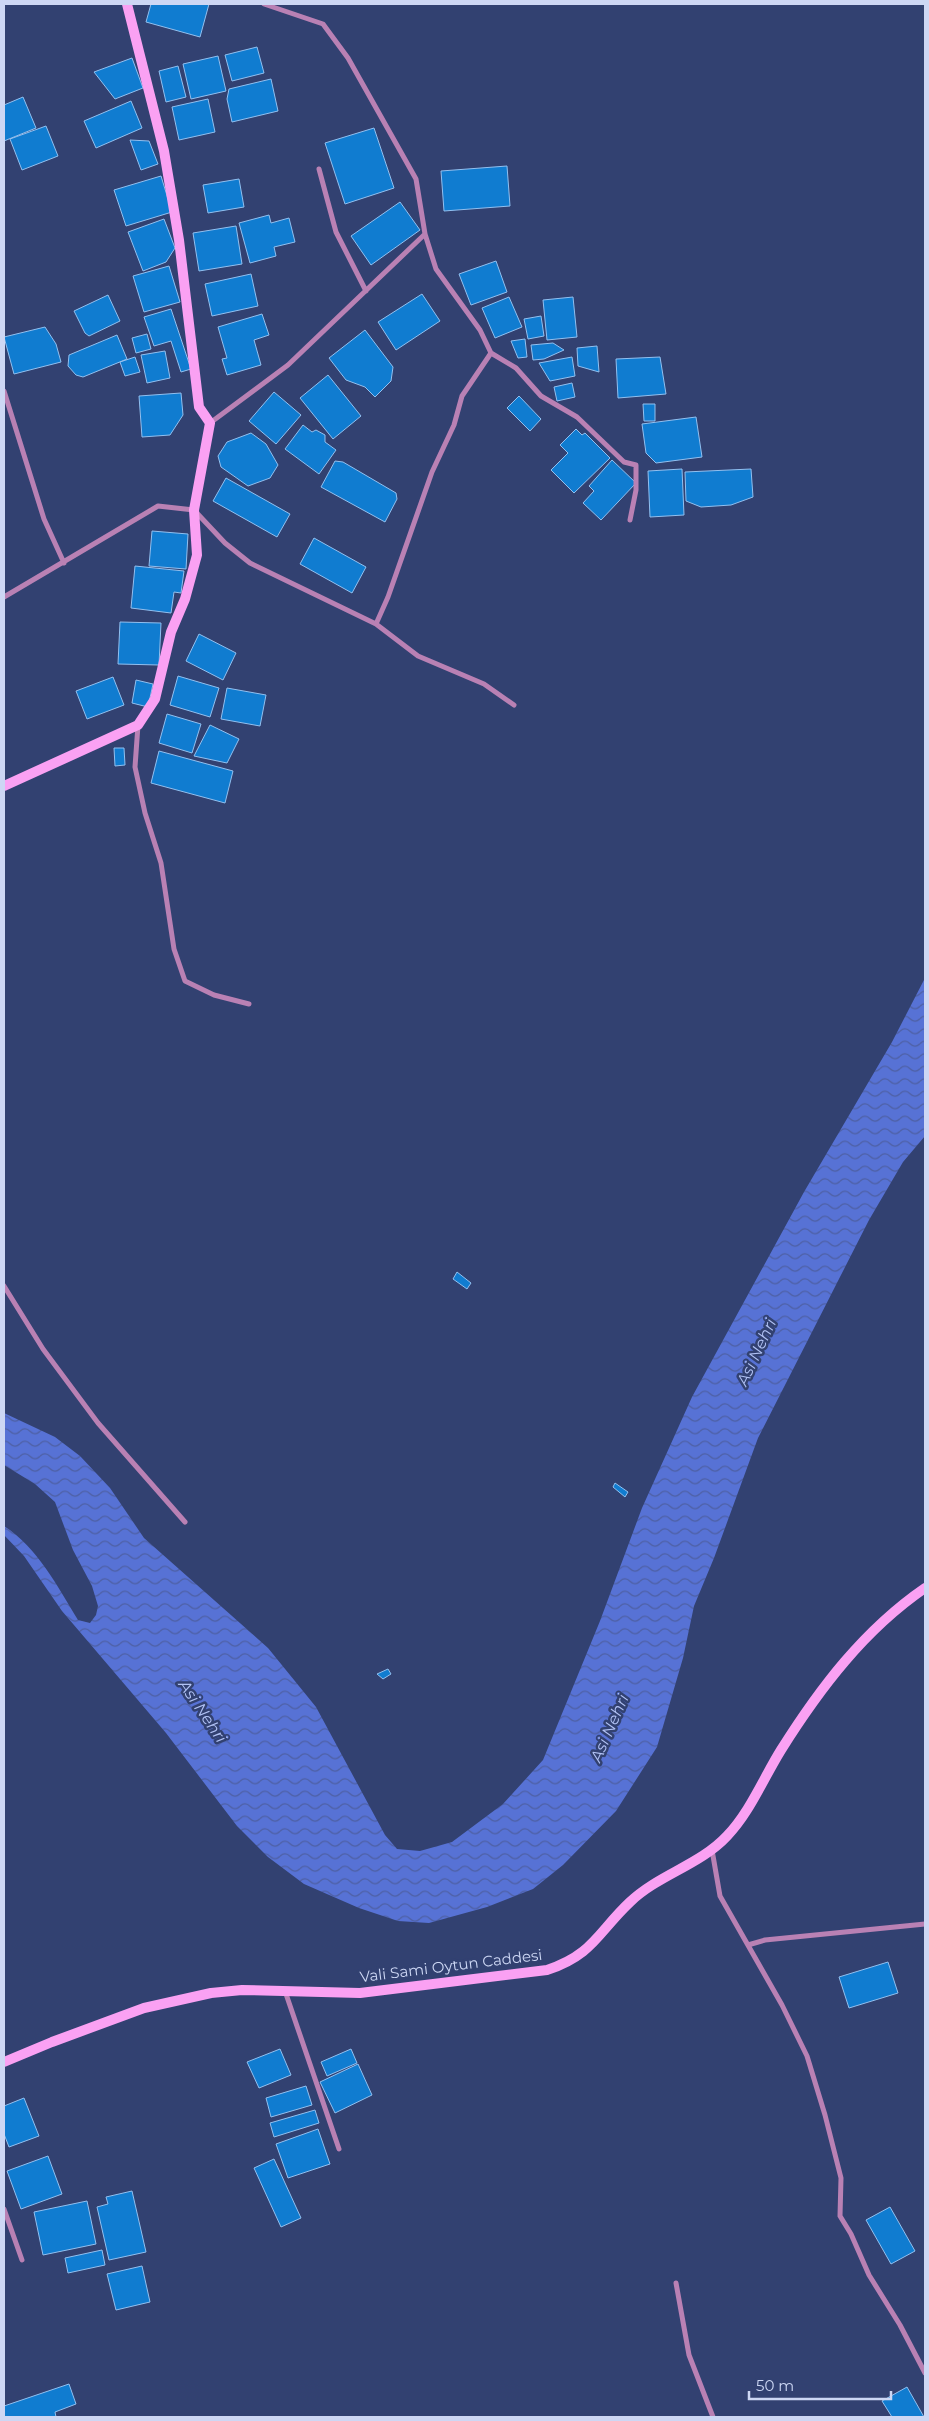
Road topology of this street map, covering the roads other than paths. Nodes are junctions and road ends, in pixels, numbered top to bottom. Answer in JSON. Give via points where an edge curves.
{"nodes":[{"id":1,"x":127,"y":4,"type":"edge"},
{"id":2,"x":264,"y":4,"type":"edge"},
{"id":3,"x":319,"y":169,"type":"dead end"},
{"id":4,"x":425,"y":234,"type":"junction"},
{"id":5,"x":366,"y":291,"type":"junction"},
{"id":6,"x":492,"y":354,"type":"junction"},
{"id":7,"x":4,"y":390,"type":"edge"},
{"id":8,"x":210,"y":423,"type":"junction"},
{"id":9,"x":194,"y":510,"type":"junction"},
{"id":10,"x":630,"y":520,"type":"dead end"},
{"id":11,"x":64,"y":563,"type":"junction"},
{"id":12,"x":4,"y":597,"type":"edge"},
{"id":13,"x":376,"y":624,"type":"junction"},
{"id":14,"x":514,"y":704,"type":"dead end"},
{"id":15,"x":138,"y":725,"type":"junction"},
{"id":16,"x":4,"y":786,"type":"edge"},
{"id":17,"x":249,"y":1004,"type":"dead end"},
{"id":18,"x":4,"y":1286,"type":"edge"},
{"id":19,"x":185,"y":1522,"type":"dead end"},
{"id":20,"x":925,"y":1588,"type":"edge"},
{"id":21,"x":712,"y":1850,"type":"junction"},
{"id":22,"x":925,"y":1924,"type":"edge"},
{"id":23,"x":748,"y":1944,"type":"junction"},
{"id":24,"x":285,"y":1991,"type":"junction"},
{"id":25,"x":4,"y":2062,"type":"edge"},
{"id":26,"x":339,"y":2149,"type":"dead end"},
{"id":27,"x":4,"y":2209,"type":"edge"},
{"id":28,"x":22,"y":2260,"type":"dead end"},
{"id":29,"x":676,"y":2283,"type":"dead end"},
{"id":30,"x":925,"y":2373,"type":"edge"},
{"id":31,"x":713,"y":2417,"type":"edge"}],
"edges":[{"from":1,"to":8,"type":"street","via":[[164,151],[192,337],[199,407]]},
{"from":2,"to":4,"type":"street","via":[[323,24],[348,58],[416,179]]},
{"from":3,"to":5,"type":"street","via":[[336,232]]},
{"from":4,"to":5,"type":"street"},
{"from":4,"to":6,"type":"street","via":[[436,269],[480,330]]},
{"from":5,"to":8,"type":"street","via":[[288,365]]},
{"from":6,"to":10,"type":"street","via":[[516,368],[541,396],[577,417],[624,462],[636,465],[636,490]]},
{"from":6,"to":13,"type":"street","via":[[462,396],[449,439],[432,472]]},
{"from":7,"to":11,"type":"street","via":[[44,519]]},
{"from":8,"to":9,"type":"street"},
{"from":9,"to":11,"type":"street","via":[[158,506]]},
{"from":9,"to":13,"type":"street","via":[[225,543],[250,563]]},
{"from":9,"to":15,"type":"street","via":[[197,555],[185,600],[171,632],[155,699]]},
{"from":11,"to":12,"type":"street"},
{"from":13,"to":14,"type":"street","via":[[418,656],[484,684]]},
{"from":15,"to":16,"type":"street"},
{"from":15,"to":17,"type":"street","via":[[135,767],[161,863],[174,949],[185,981],[214,995]]},
{"from":18,"to":19,"type":"street","via":[[43,1349],[98,1423]]},
{"from":20,"to":21,"type":"street","name":"Vali Sami Oytun Caddesi","via":[[885,1619],[834,1672],[814,1698],[741,1818]]},
{"from":21,"to":23,"type":"street","via":[[720,1896]]},
{"from":21,"to":24,"type":"street","name":"Vali Sami Oytun Caddesi","via":[[643,1891],[582,1954],[547,1970],[360,1993]]},
{"from":22,"to":23,"type":"street"},
{"from":23,"to":30,"type":"street","via":[[807,2056],[841,2178],[840,2216]]},
{"from":24,"to":25,"type":"street","name":"Vali Sami Oytun Caddesi","via":[[211,1992],[152,2006]]},
{"from":24,"to":26,"type":"street"},
{"from":27,"to":28,"type":"street"},
{"from":29,"to":31,"type":"street","via":[[689,2355]]}]}
